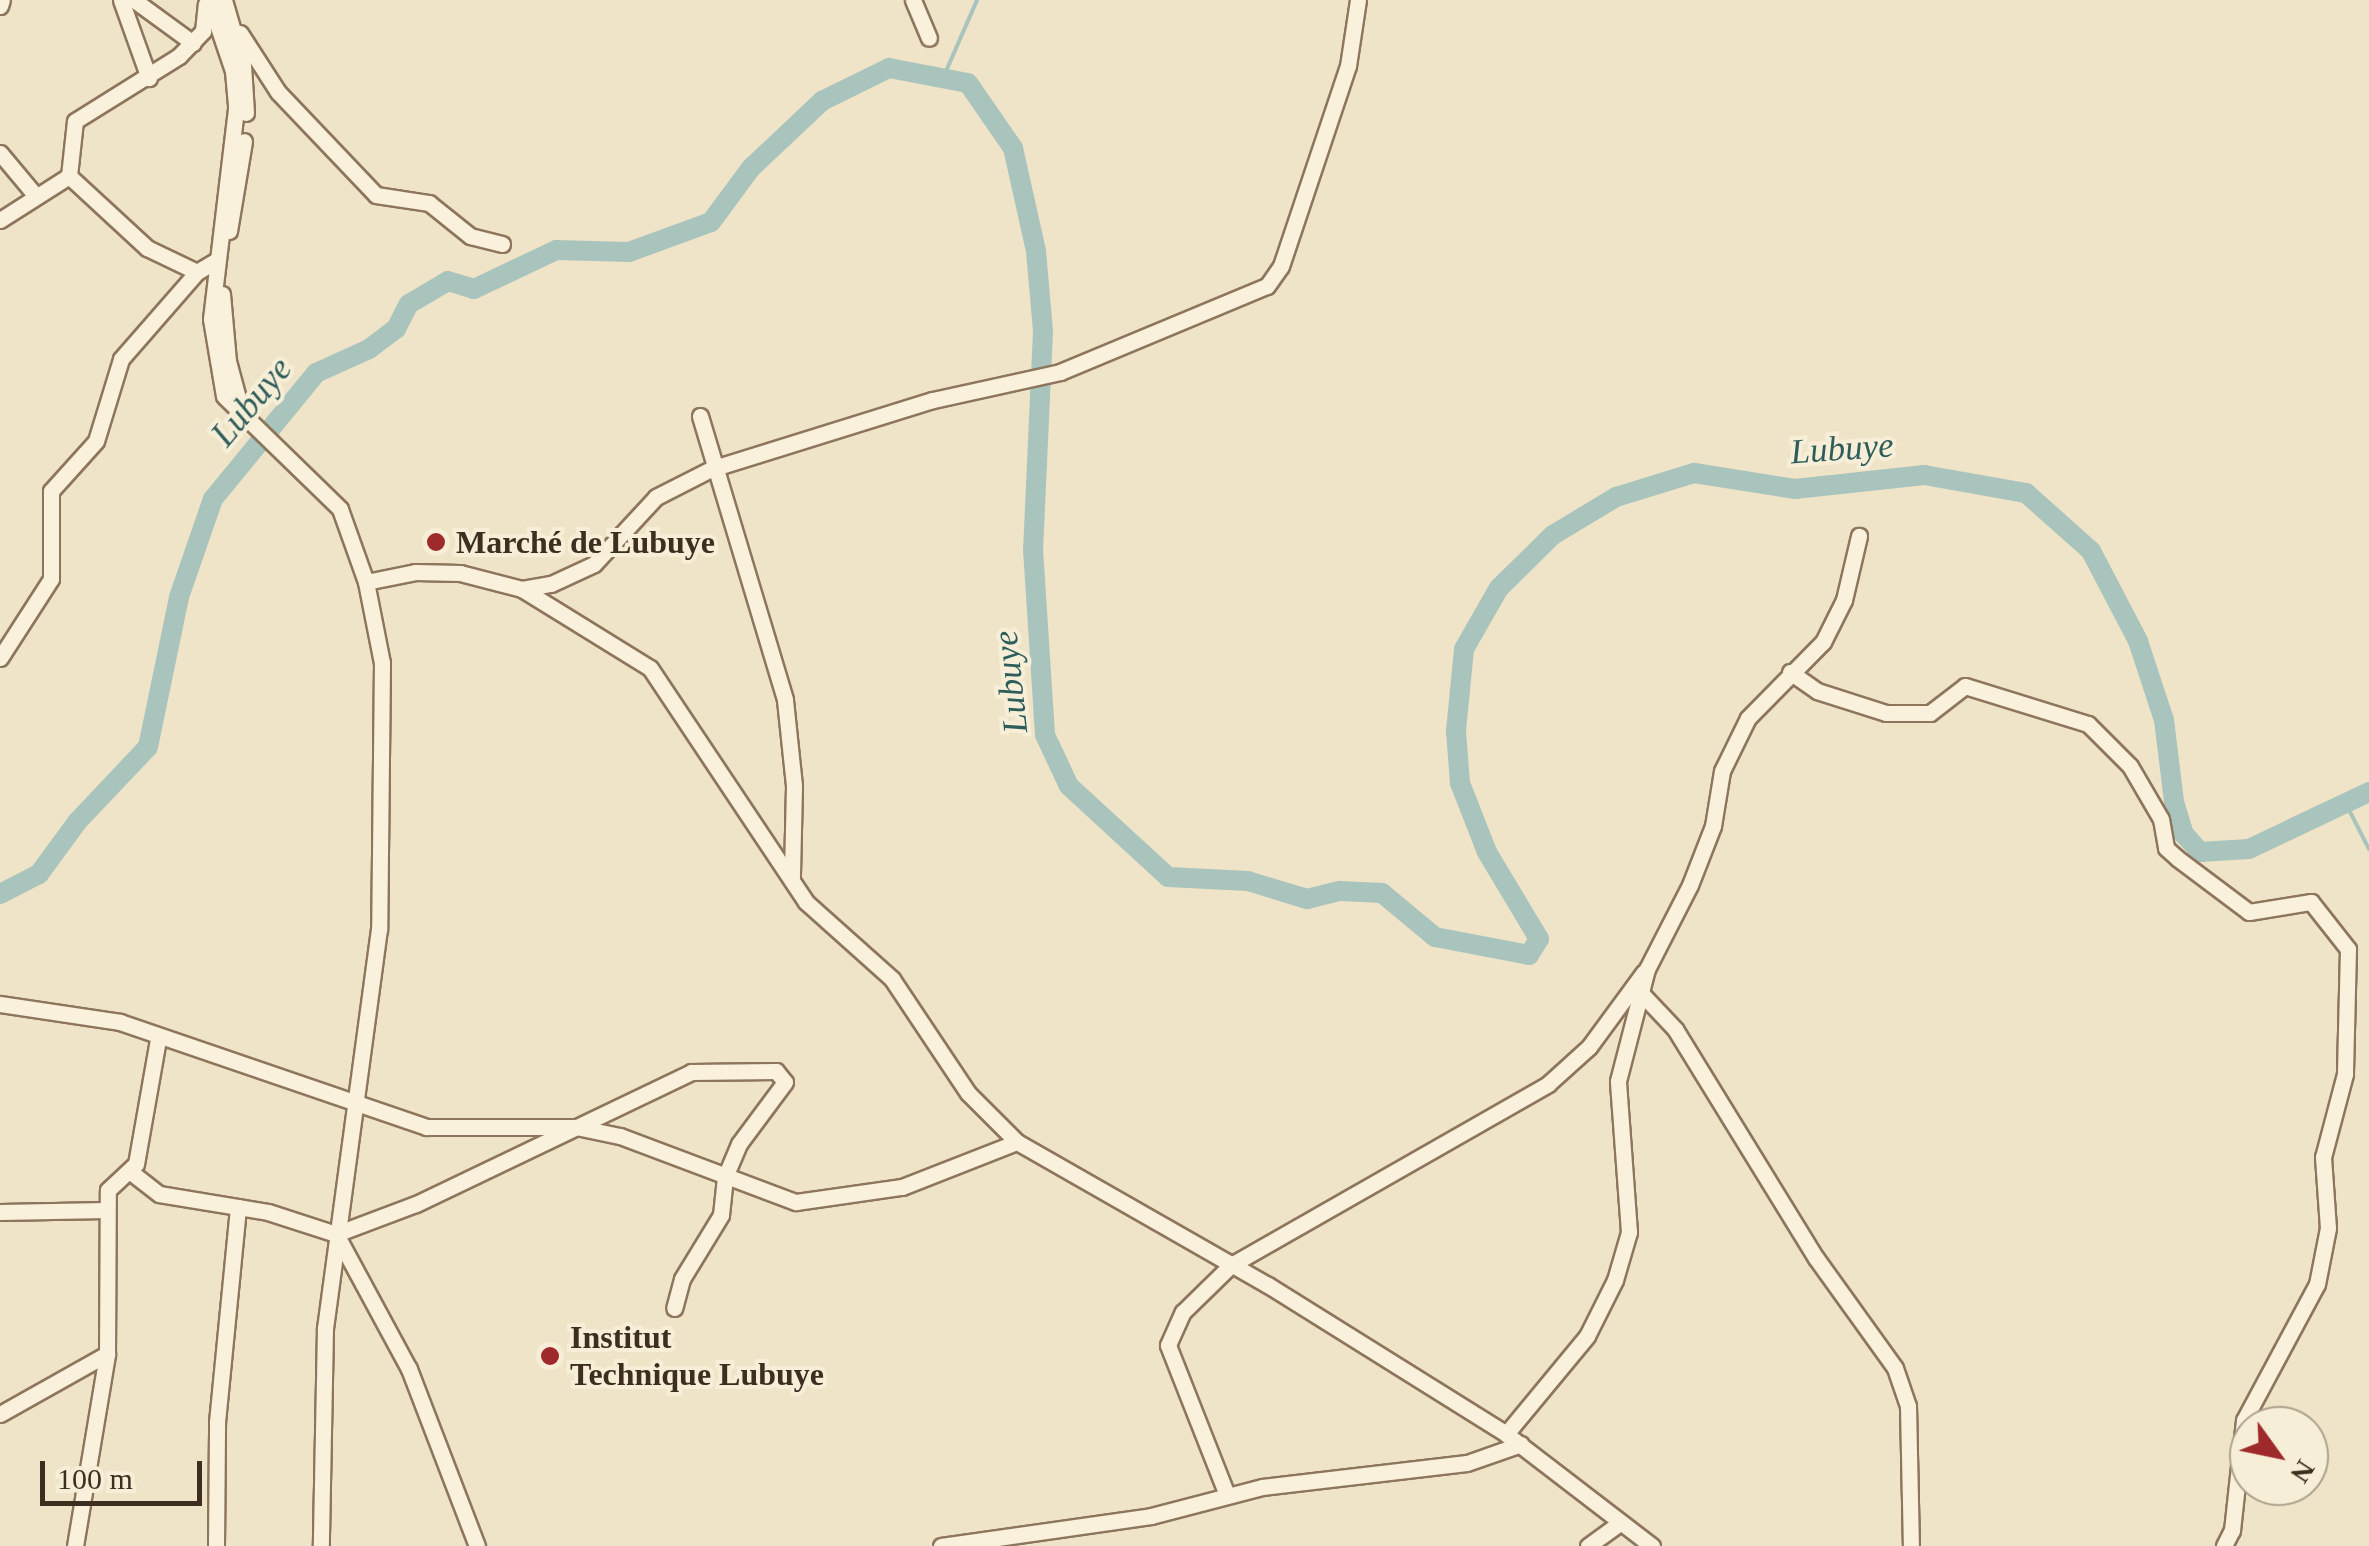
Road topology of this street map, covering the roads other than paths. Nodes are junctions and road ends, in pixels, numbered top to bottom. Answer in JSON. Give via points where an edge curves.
{"nodes":[{"id":1,"x":120,"y":0,"type":"edge"},
{"id":2,"x":134,"y":0,"type":"edge"},
{"id":3,"x":207,"y":0,"type":"edge"},
{"id":4,"x":224,"y":0,"type":"edge"},
{"id":5,"x":913,"y":0,"type":"edge"},
{"id":6,"x":1358,"y":0,"type":"edge"},
{"id":7,"x":232,"y":21,"type":"junction"},
{"id":8,"x":929,"y":38,"type":"dead end"},
{"id":9,"x":193,"y":43,"type":"junction"},
{"id":10,"x":149,"y":78,"type":"junction"},
{"id":11,"x":0,"y":152,"type":"edge"},
{"id":12,"x":69,"y":176,"type":"junction"},
{"id":13,"x":36,"y":196,"type":"junction"},
{"id":14,"x":0,"y":220,"type":"edge"},
{"id":15,"x":502,"y":244,"type":"dead end"},
{"id":16,"x":220,"y":258,"type":"junction"},
{"id":17,"x":197,"y":272,"type":"junction"},
{"id":18,"x":700,"y":416,"type":"dead end"},
{"id":19,"x":711,"y":469,"type":"junction"},
{"id":20,"x":1859,"y":536,"type":"dead end"},
{"id":21,"x":366,"y":582,"type":"junction"},
{"id":22,"x":522,"y":588,"type":"junction"},
{"id":23,"x":0,"y":658,"type":"edge"},
{"id":24,"x":1790,"y":672,"type":"junction"},
{"id":25,"x":792,"y":877,"type":"junction"},
{"id":26,"x":1646,"y":968,"type":"junction"},
{"id":27,"x":1642,"y":994,"type":"junction"},
{"id":28,"x":0,"y":1004,"type":"edge"},
{"id":29,"x":158,"y":1039,"type":"junction"},
{"id":30,"x":352,"y":1106,"type":"junction"},
{"id":31,"x":576,"y":1127,"type":"junction"},
{"id":32,"x":1017,"y":1142,"type":"junction"},
{"id":33,"x":132,"y":1173,"type":"junction"},
{"id":34,"x":725,"y":1177,"type":"junction"},
{"id":35,"x":238,"y":1207,"type":"junction"},
{"id":36,"x":106,"y":1210,"type":"junction"},
{"id":37,"x":0,"y":1212,"type":"edge"},
{"id":38,"x":336,"y":1234,"type":"junction"},
{"id":39,"x":1231,"y":1264,"type":"junction"},
{"id":40,"x":674,"y":1308,"type":"dead end"},
{"id":41,"x":107,"y":1354,"type":"junction"},
{"id":42,"x":0,"y":1414,"type":"edge"},
{"id":43,"x":1506,"y":1434,"type":"junction"},
{"id":44,"x":1521,"y":1444,"type":"junction"},
{"id":45,"x":1227,"y":1495,"type":"junction"},
{"id":46,"x":1620,"y":1523,"type":"junction"},
{"id":47,"x":1650,"y":1545,"type":"edge"},
{"id":48,"x":75,"y":1546,"type":"edge"},
{"id":49,"x":216,"y":1546,"type":"edge"},
{"id":50,"x":321,"y":1546,"type":"edge"},
{"id":51,"x":477,"y":1546,"type":"edge"},
{"id":52,"x":940,"y":1546,"type":"edge"},
{"id":53,"x":1588,"y":1546,"type":"edge"},
{"id":54,"x":1912,"y":1546,"type":"edge"},
{"id":55,"x":2224,"y":1546,"type":"edge"}],
"edges":[{"from":1,"to":10,"type":"street"},
{"from":2,"to":9,"type":"street"},
{"from":3,"to":9,"type":"street","via":[[203,31]]},
{"from":3,"to":16,"type":"street","via":[[233,71],[236,108]]},
{"from":4,"to":7,"type":"street"},
{"from":5,"to":8,"type":"street"},
{"from":6,"to":19,"type":"street","via":[[1348,66],[1281,266],[1268,286],[1060,372],[933,400]]},
{"from":7,"to":15,"type":"street","via":[[278,92],[376,194],[429,203],[470,236]]},
{"from":7,"to":16,"type":"street","via":[[247,109]]},
{"from":9,"to":10,"type":"street"},
{"from":10,"to":12,"type":"street","via":[[76,121]]},
{"from":11,"to":13,"type":"street"},
{"from":12,"to":13,"type":"street"},
{"from":12,"to":17,"type":"street","via":[[147,248]]},
{"from":13,"to":14,"type":"street"},
{"from":16,"to":17,"type":"street"},
{"from":16,"to":21,"type":"street","via":[[221,312],[248,424],[340,509]]},
{"from":17,"to":23,"type":"street","via":[[121,360],[96,441],[51,491],[52,579]]},
{"from":18,"to":19,"type":"street"},
{"from":19,"to":22,"type":"street","via":[[656,497],[594,564],[551,584]]},
{"from":19,"to":25,"type":"street","via":[[785,700],[794,786]]},
{"from":20,"to":24,"type":"street","via":[[1844,600],[1822,642]]},
{"from":21,"to":22,"type":"street","via":[[416,572],[460,573]]},
{"from":21,"to":30,"type":"street","via":[[382,663],[383,868]]},
{"from":22,"to":25,"type":"street","via":[[650,668]]},
{"from":24,"to":26,"type":"street","via":[[1748,718],[1730,753],[1713,826]]},
{"from":24,"to":55,"type":"street","via":[[1817,692],[1886,713],[1930,712],[1965,686],[2088,724],[2130,766],[2161,819],[2166,848],[2177,858],[2249,912],[2311,902],[2348,949],[2345,1074],[2323,1158],[2328,1228],[2317,1284],[2244,1420],[2232,1530]]},
{"from":25,"to":32,"type":"street","via":[[824,924],[892,978],[968,1093]]},
{"from":26,"to":27,"type":"street"},
{"from":26,"to":39,"type":"street","via":[[1589,1047],[1548,1084]]},
{"from":27,"to":43,"type":"street","via":[[1618,1081],[1630,1232],[1587,1336]]},
{"from":27,"to":54,"type":"street","via":[[1675,1029],[1816,1258],[1896,1368],[1908,1406]]},
{"from":28,"to":29,"type":"street","via":[[102,1018]]},
{"from":29,"to":30,"type":"street","via":[[321,1088]]},
{"from":29,"to":33,"type":"street"},
{"from":30,"to":31,"type":"street","via":[[454,1130]]},
{"from":30,"to":38,"type":"street"},
{"from":31,"to":34,"type":"street","via":[[620,1136]]},
{"from":31,"to":34,"type":"street","via":[[691,1072],[784,1075],[786,1082],[738,1144]]},
{"from":31,"to":38,"type":"street","via":[[416,1204]]},
{"from":32,"to":34,"type":"street","via":[[902,1187],[844,1199],[796,1202]]},
{"from":32,"to":39,"type":"street"},
{"from":33,"to":35,"type":"street","via":[[159,1194]]},
{"from":33,"to":36,"type":"street","via":[[108,1190]]},
{"from":34,"to":40,"type":"street","via":[[721,1215],[682,1280]]},
{"from":35,"to":38,"type":"street"},
{"from":35,"to":49,"type":"street","via":[[218,1422]]},
{"from":36,"to":37,"type":"street"},
{"from":36,"to":41,"type":"street"},
{"from":38,"to":50,"type":"street","via":[[322,1384]]},
{"from":38,"to":51,"type":"street","via":[[409,1369]]},
{"from":39,"to":43,"type":"street"},
{"from":39,"to":45,"type":"street","via":[[1183,1312],[1168,1345]]},
{"from":41,"to":42,"type":"street"},
{"from":41,"to":48,"type":"street"},
{"from":43,"to":44,"type":"street"},
{"from":44,"to":45,"type":"street","via":[[1467,1463]]},
{"from":44,"to":46,"type":"street"},
{"from":45,"to":52,"type":"street","via":[[1151,1516]]},
{"from":46,"to":47,"type":"street"},
{"from":46,"to":53,"type":"street"}]}
